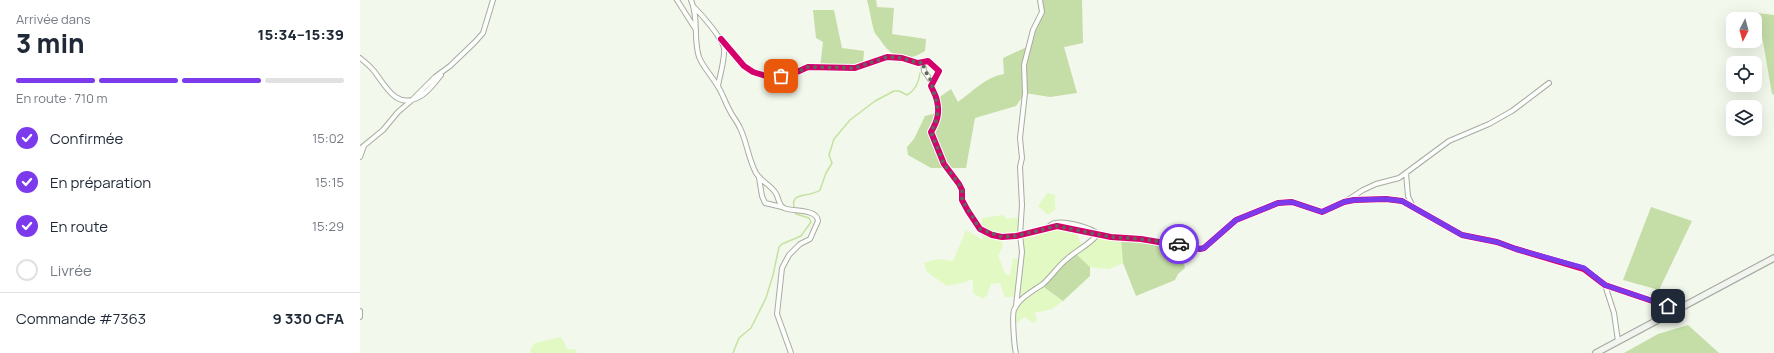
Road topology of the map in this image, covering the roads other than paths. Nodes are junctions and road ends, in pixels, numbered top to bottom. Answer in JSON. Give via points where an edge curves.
{"nodes":[{"id":1,"x":493,"y":0,"type":"edge"},
{"id":2,"x":677,"y":0,"type":"edge"},
{"id":3,"x":691,"y":0,"type":"edge"},
{"id":4,"x":1040,"y":0,"type":"edge"},
{"id":5,"x":694,"y":6,"type":"junction"},
{"id":6,"x":696,"y":30,"type":"junction"},
{"id":7,"x":721,"y":39,"type":"junction"},
{"id":8,"x":360,"y":58,"type":"edge"},
{"id":9,"x":923,"y":62,"type":"junction"},
{"id":10,"x":932,"y":82,"type":"junction"},
{"id":11,"x":1549,"y":83,"type":"dead end"},
{"id":12,"x":718,"y":86,"type":"junction"},
{"id":13,"x":412,"y":100,"type":"junction"},
{"id":14,"x":362,"y":147,"type":"edge"},
{"id":15,"x":360,"y":157,"type":"edge"},
{"id":16,"x":1406,"y":173,"type":"junction"},
{"id":17,"x":759,"y":177,"type":"junction"},
{"id":18,"x":1344,"y":202,"type":"junction"},
{"id":19,"x":1412,"y":206,"type":"junction"},
{"id":20,"x":782,"y":207,"type":"junction"},
{"id":21,"x":1098,"y":234,"type":"junction"},
{"id":22,"x":1020,"y":235,"type":"junction"},
{"id":23,"x":1774,"y":258,"type":"edge"},
{"id":24,"x":1605,"y":285,"type":"junction"},
{"id":25,"x":1016,"y":306,"type":"junction"},
{"id":26,"x":1676,"y":309,"type":"junction"},
{"id":27,"x":360,"y":312,"type":"edge"},
{"id":28,"x":360,"y":318,"type":"edge"},
{"id":29,"x":1618,"y":341,"type":"junction"},
{"id":30,"x":790,"y":353,"type":"edge"},
{"id":31,"x":1016,"y":353,"type":"edge"},
{"id":32,"x":1596,"y":353,"type":"edge"}],
"edges":[{"from":1,"to":13,"type":"street","via":[[482,33],[421,97]]},
{"from":2,"to":6,"type":"street"},
{"from":3,"to":5,"type":"street"},
{"from":4,"to":22,"type":"street","via":[[1042,12],[1033,30],[1024,65],[1025,93],[1020,138]]},
{"from":5,"to":6,"type":"street"},
{"from":5,"to":7,"type":"street"},
{"from":6,"to":12,"type":"street","via":[[696,46],[700,58]]},
{"from":7,"to":9,"type":"street","via":[[744,66],[766,76],[788,76],[808,67],[855,68],[887,57]]},
{"from":7,"to":12,"type":"street","via":[[724,54]]},
{"from":8,"to":13,"type":"street","via":[[374,70],[385,88],[394,96],[401,100]]},
{"from":9,"to":10,"type":"street","via":[[924,71]]},
{"from":9,"to":10,"type":"street","via":[[928,61],[938,68],[938,75]]},
{"from":10,"to":22,"type":"street","via":[[937,99],[938,118],[931,132],[944,164],[962,190],[962,200],[980,229],[1002,237]]},
{"from":11,"to":16,"type":"street","via":[[1512,111],[1449,141]]},
{"from":12,"to":17,"type":"street","via":[[740,128],[749,157]]},
{"from":13,"to":14,"type":"street"},
{"from":14,"to":15,"type":"street"},
{"from":16,"to":18,"type":"street","via":[[1394,180],[1363,190]]},
{"from":16,"to":19,"type":"street","via":[[1408,196]]},
{"from":17,"to":20,"type":"street","via":[[774,190]]},
{"from":17,"to":20,"type":"street","via":[[765,203]]},
{"from":18,"to":19,"type":"street","via":[[1386,199],[1402,201]]},
{"from":18,"to":21,"type":"street","via":[[1322,212],[1292,202],[1278,203],[1236,220],[1200,249]]},
{"from":19,"to":24,"type":"street","via":[[1462,235],[1497,242],[1584,268]]},
{"from":20,"to":30,"type":"street","via":[[816,216],[818,221],[810,239],[800,244],[789,255],[782,268],[777,314]]},
{"from":21,"to":22,"type":"street","via":[[1057,226]]},
{"from":21,"to":25,"type":"street"},
{"from":22,"to":25,"type":"street","via":[[1022,252]]},
{"from":23,"to":26,"type":"main road"},
{"from":24,"to":26,"type":"street"},
{"from":24,"to":29,"type":"street","via":[[1614,313]]},
{"from":25,"to":31,"type":"street","via":[[1012,319]]},
{"from":26,"to":29,"type":"main road"},
{"from":27,"to":28,"type":"street"},
{"from":29,"to":32,"type":"main road"}]}
